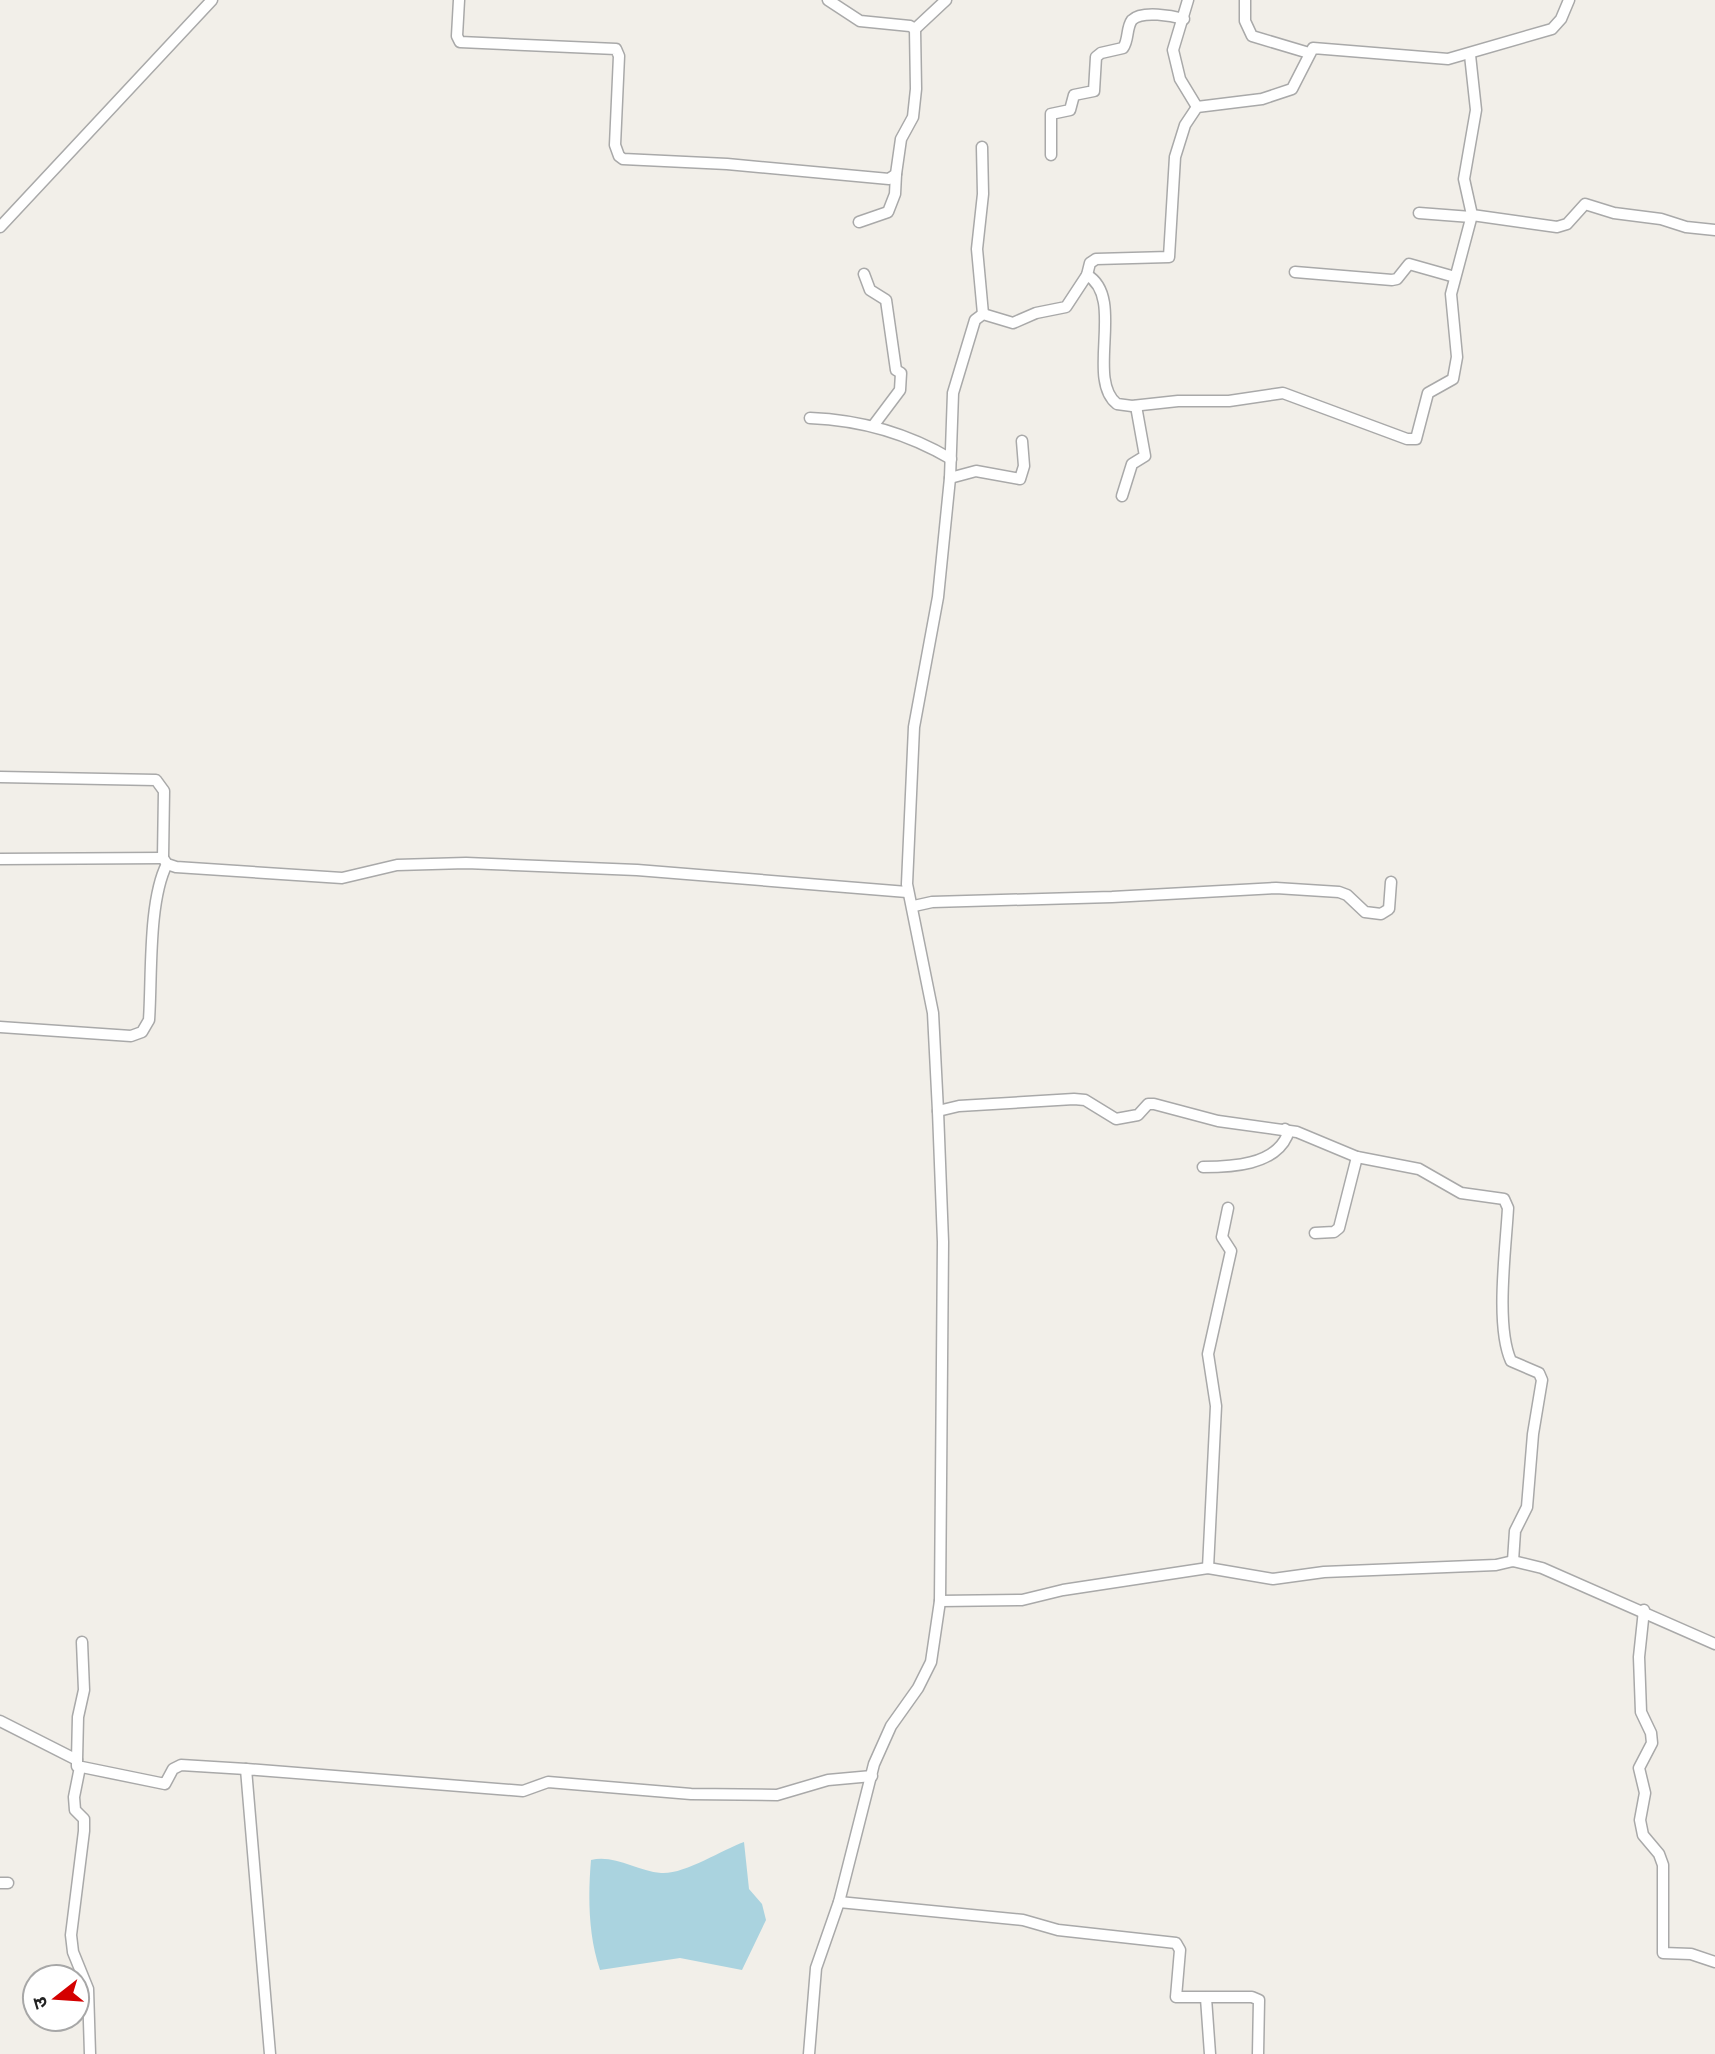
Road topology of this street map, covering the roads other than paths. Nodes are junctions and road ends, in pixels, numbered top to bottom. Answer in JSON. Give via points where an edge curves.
{"nodes":[{"id":1,"x":212,"y":0,"type":"edge"},
{"id":2,"x":459,"y":0,"type":"edge"},
{"id":3,"x":828,"y":0,"type":"edge"},
{"id":4,"x":946,"y":0,"type":"edge"},
{"id":5,"x":1188,"y":0,"type":"edge"},
{"id":6,"x":1245,"y":0,"type":"edge"},
{"id":7,"x":1569,"y":0,"type":"edge"},
{"id":8,"x":1184,"y":19,"type":"junction"},
{"id":9,"x":915,"y":29,"type":"junction"},
{"id":10,"x":1309,"y":53,"type":"junction"},
{"id":11,"x":1470,"y":55,"type":"junction"},
{"id":12,"x":1197,"y":107,"type":"junction"},
{"id":13,"x":982,"y":147,"type":"dead end"},
{"id":14,"x":1051,"y":155,"type":"dead end"},
{"id":15,"x":896,"y":174,"type":"junction"},
{"id":16,"x":1419,"y":213,"type":"dead end"},
{"id":17,"x":1472,"y":216,"type":"junction"},
{"id":18,"x":859,"y":222,"type":"dead end"},
{"id":19,"x":0,"y":227,"type":"edge"},
{"id":20,"x":1715,"y":230,"type":"edge"},
{"id":21,"x":1295,"y":272,"type":"dead end"},
{"id":22,"x":864,"y":274,"type":"dead end"},
{"id":23,"x":1087,"y":275,"type":"junction"},
{"id":24,"x":1455,"y":277,"type":"junction"},
{"id":25,"x":983,"y":314,"type":"junction"},
{"id":26,"x":1136,"y":406,"type":"junction"},
{"id":27,"x":810,"y":418,"type":"dead end"},
{"id":28,"x":873,"y":426,"type":"junction"},
{"id":29,"x":1021,"y":441,"type":"dead end"},
{"id":30,"x":951,"y":459,"type":"junction"},
{"id":31,"x":950,"y":478,"type":"junction"},
{"id":32,"x":1122,"y":496,"type":"dead end"},
{"id":33,"x":0,"y":777,"type":"edge"},
{"id":34,"x":0,"y":859,"type":"edge"},
{"id":35,"x":165,"y":861,"type":"junction"},
{"id":36,"x":1391,"y":882,"type":"dead end"},
{"id":37,"x":907,"y":892,"type":"junction"},
{"id":38,"x":914,"y":906,"type":"junction"},
{"id":39,"x":0,"y":1027,"type":"edge"},
{"id":40,"x":937,"y":1111,"type":"junction"},
{"id":41,"x":1285,"y":1129,"type":"junction"},
{"id":42,"x":1357,"y":1157,"type":"junction"},
{"id":43,"x":1203,"y":1167,"type":"dead end"},
{"id":44,"x":1228,"y":1208,"type":"dead end"},
{"id":45,"x":1315,"y":1233,"type":"dead end"},
{"id":46,"x":1513,"y":1561,"type":"junction"},
{"id":47,"x":1208,"y":1569,"type":"junction"},
{"id":48,"x":940,"y":1601,"type":"junction"},
{"id":49,"x":1644,"y":1610,"type":"junction"},
{"id":50,"x":82,"y":1642,"type":"dead end"},
{"id":51,"x":1715,"y":1644,"type":"edge"},
{"id":52,"x":0,"y":1721,"type":"edge"},
{"id":53,"x":79,"y":1763,"type":"junction"},
{"id":54,"x":246,"y":1769,"type":"junction"},
{"id":55,"x":872,"y":1776,"type":"junction"},
{"id":56,"x":839,"y":1902,"type":"junction"},
{"id":57,"x":1715,"y":1962,"type":"edge"},
{"id":58,"x":1206,"y":1998,"type":"junction"},
{"id":59,"x":90,"y":2054,"type":"edge"},
{"id":60,"x":270,"y":2054,"type":"edge"},
{"id":61,"x":809,"y":2054,"type":"edge"},
{"id":62,"x":1210,"y":2054,"type":"edge"},
{"id":63,"x":1258,"y":2054,"type":"edge"}],
"edges":[{"from":1,"to":19,"type":"street"},
{"from":2,"to":15,"type":"street","via":[[460,41],[616,49],[615,145],[623,159],[889,179]]},
{"from":3,"to":9,"type":"street","via":[[860,21]]},
{"from":4,"to":9,"type":"street"},
{"from":5,"to":8,"type":"street"},
{"from":6,"to":10,"type":"street","via":[[1245,21],[1252,36]]},
{"from":7,"to":11,"type":"street","via":[[1562,19],[1552,29]]},
{"from":8,"to":12,"type":"street","via":[[1173,50],[1180,79]]},
{"from":8,"to":14,"type":"street","via":[[1136,18],[1123,48],[1096,57],[1094,91],[1074,96],[1070,110],[1051,114]]},
{"from":9,"to":15,"type":"street","via":[[913,117],[901,139]]},
{"from":10,"to":11,"type":"street","via":[[1313,48],[1448,59]]},
{"from":10,"to":12,"type":"street","via":[[1292,89],[1262,99]]},
{"from":11,"to":17,"type":"street","via":[[1476,110],[1464,179]]},
{"from":12,"to":23,"type":"street","via":[[1185,125],[1175,157],[1169,257],[1096,259]]},
{"from":13,"to":25,"type":"street","via":[[977,249]]},
{"from":15,"to":18,"type":"street","via":[[888,212]]},
{"from":16,"to":17,"type":"street"},
{"from":17,"to":20,"type":"street","via":[[1557,227],[1567,224],[1587,204]]},
{"from":17,"to":24,"type":"street"},
{"from":21,"to":24,"type":"street","via":[[1392,280],[1409,264]]},
{"from":22,"to":28,"type":"street","via":[[870,290],[886,300],[896,370],[901,373],[900,390]]},
{"from":23,"to":25,"type":"street","via":[[1066,307],[1013,323]]},
{"from":23,"to":26,"type":"street","via":[[1096,281],[1102,297],[1110,397],[1117,404]]},
{"from":24,"to":26,"type":"street","via":[[1451,308],[1456,375],[1428,393],[1420,434],[1413,440],[1283,393]]},
{"from":25,"to":30,"type":"street","via":[[976,318],[955,378]]},
{"from":26,"to":32,"type":"street","via":[[1145,456],[1132,464]]},
{"from":27,"to":28,"type":"street"},
{"from":28,"to":30,"type":"street","via":[[923,443]]},
{"from":29,"to":31,"type":"street","via":[[1024,466],[1020,479],[976,471]]},
{"from":30,"to":31,"type":"street"},
{"from":31,"to":37,"type":"street","via":[[938,597],[914,727]]},
{"from":33,"to":35,"type":"street","via":[[156,780],[164,791]]},
{"from":34,"to":35,"type":"street"},
{"from":35,"to":37,"type":"street","via":[[342,878],[397,865],[466,863],[638,870]]},
{"from":35,"to":39,"type":"street","via":[[154,930],[149,1020],[142,1032],[131,1036]]},
{"from":36,"to":38,"type":"street","via":[[1389,909],[1375,914],[1357,909],[1339,892],[1276,888]]},
{"from":37,"to":38,"type":"street"},
{"from":38,"to":40,"type":"street","via":[[933,1013]]},
{"from":40,"to":41,"type":"street","via":[[1074,1098],[1116,1119],[1138,1115],[1154,1104],[1218,1121]]},
{"from":40,"to":48,"type":"street","via":[[943,1242]]},
{"from":41,"to":42,"type":"street"},
{"from":41,"to":43,"type":"street","via":[[1283,1146],[1272,1155],[1245,1164]]},
{"from":42,"to":45,"type":"street","via":[[1339,1228]]},
{"from":42,"to":46,"type":"street","via":[[1413,1167],[1461,1193],[1507,1202],[1503,1321],[1507,1353],[1516,1366],[1542,1378],[1527,1507],[1515,1531]]},
{"from":44,"to":47,"type":"street","via":[[1222,1238],[1231,1248],[1230,1259],[1208,1354],[1216,1406]]},
{"from":46,"to":47,"type":"street","via":[[1273,1579]]},
{"from":46,"to":49,"type":"street","via":[[1537,1566]]},
{"from":47,"to":48,"type":"street","via":[[1022,1600]]},
{"from":48,"to":55,"type":"street","via":[[931,1662],[882,1744]]},
{"from":49,"to":51,"type":"street"},
{"from":49,"to":57,"type":"street","via":[[1639,1657],[1641,1712],[1652,1743],[1639,1768],[1645,1793],[1640,1819],[1643,1835],[1664,1866],[1663,1953],[1691,1954]]},
{"from":50,"to":53,"type":"street"},
{"from":52,"to":53,"type":"street"},
{"from":53,"to":54,"type":"street","via":[[161,1785],[181,1765]]},
{"from":53,"to":59,"type":"street","via":[[74,1797],[84,1831],[71,1935],[88,1989]]},
{"from":54,"to":55,"type":"street","via":[[523,1791],[552,1783],[725,1795],[787,1794],[828,1780]]},
{"from":54,"to":60,"type":"street"},
{"from":55,"to":56,"type":"street"},
{"from":56,"to":58,"type":"street","via":[[1023,1920],[1058,1930],[1176,1943],[1180,1950],[1175,1996]]},
{"from":56,"to":61,"type":"street","via":[[816,1968]]},
{"from":58,"to":62,"type":"street"},
{"from":58,"to":63,"type":"street","via":[[1257,1998]]}]}
